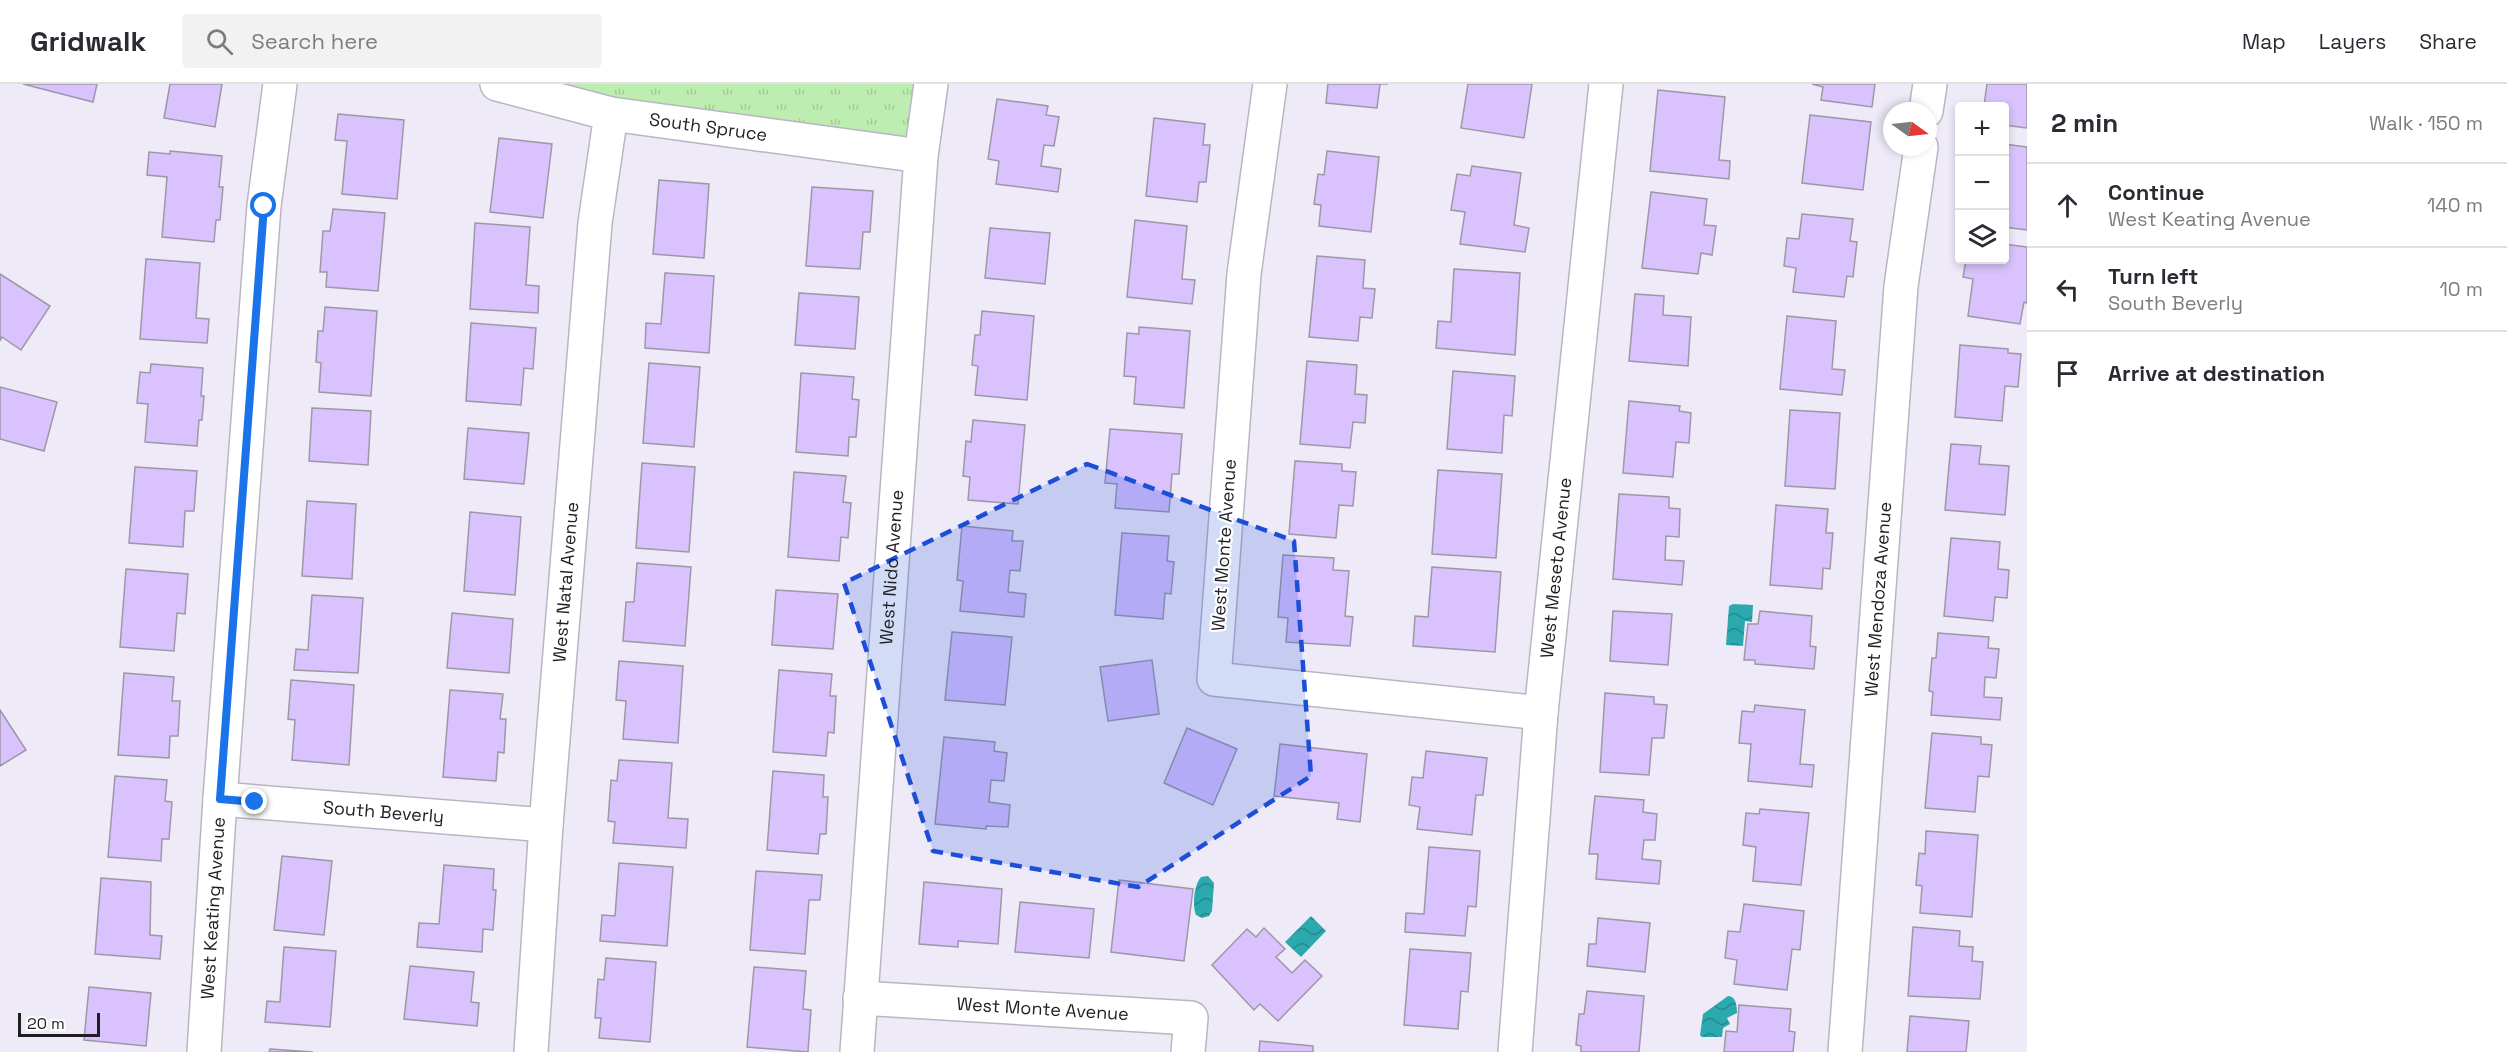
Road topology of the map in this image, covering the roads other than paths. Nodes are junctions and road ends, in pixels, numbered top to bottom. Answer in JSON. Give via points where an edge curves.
{"nodes":[{"id":1,"x":280,"y":84,"type":"edge"},
{"id":2,"x":497,"y":84,"type":"edge"},
{"id":3,"x":931,"y":84,"type":"edge"},
{"id":4,"x":1270,"y":84,"type":"edge"},
{"id":5,"x":1606,"y":84,"type":"edge"},
{"id":6,"x":1930,"y":84,"type":"edge"},
{"id":7,"x":1927,"y":102,"type":"edge"},
{"id":8,"x":611,"y":114,"type":"junction"},
{"id":9,"x":921,"y":156,"type":"junction"},
{"id":10,"x":1920,"y":156,"type":"edge"},
{"id":11,"x":1541,"y":713,"type":"junction"},
{"id":12,"x":220,"y":799,"type":"junction"},
{"id":13,"x":546,"y":825,"type":"junction"},
{"id":14,"x":860,"y":998,"type":"junction"},
{"id":15,"x":204,"y":1052,"type":"edge"},
{"id":16,"x":531,"y":1052,"type":"edge"},
{"id":17,"x":856,"y":1052,"type":"edge"},
{"id":18,"x":1188,"y":1052,"type":"edge"},
{"id":19,"x":1515,"y":1052,"type":"edge"},
{"id":20,"x":1845,"y":1052,"type":"edge"}],
"edges":[{"from":1,"to":12,"type":"street","name":"West Keating Avenue","via":[[264,206]]},
{"from":2,"to":8,"type":"street","name":"South Spruce"},
{"from":3,"to":9,"type":"street","name":"West Nido Avenue"},
{"from":4,"to":11,"type":"street","name":"West Monte Avenue","via":[[1244,274],[1214,679]]},
{"from":5,"to":11,"type":"street","name":"West Meseto Avenue"},
{"from":6,"to":7,"type":"street"},
{"from":8,"to":9,"type":"street","name":"South Spruce"},
{"from":8,"to":13,"type":"street","name":"West Natal Avenue","via":[[595,223]]},
{"from":9,"to":14,"type":"street","name":"West Nido Avenue"},
{"from":10,"to":20,"type":"street","name":"West Mendoza Avenue","via":[[1901,286]]},
{"from":11,"to":19,"type":"street","name":"West Meseto Avenue"},
{"from":12,"to":13,"type":"street","name":"South Beverly"},
{"from":12,"to":15,"type":"street","name":"West Keating Avenue"},
{"from":13,"to":16,"type":"street","name":"West Natal Avenue"},
{"from":14,"to":17,"type":"street","name":"West Nido Avenue"},
{"from":14,"to":18,"type":"street","name":"West Monte Avenue","via":[[1191,1018]]}]}
